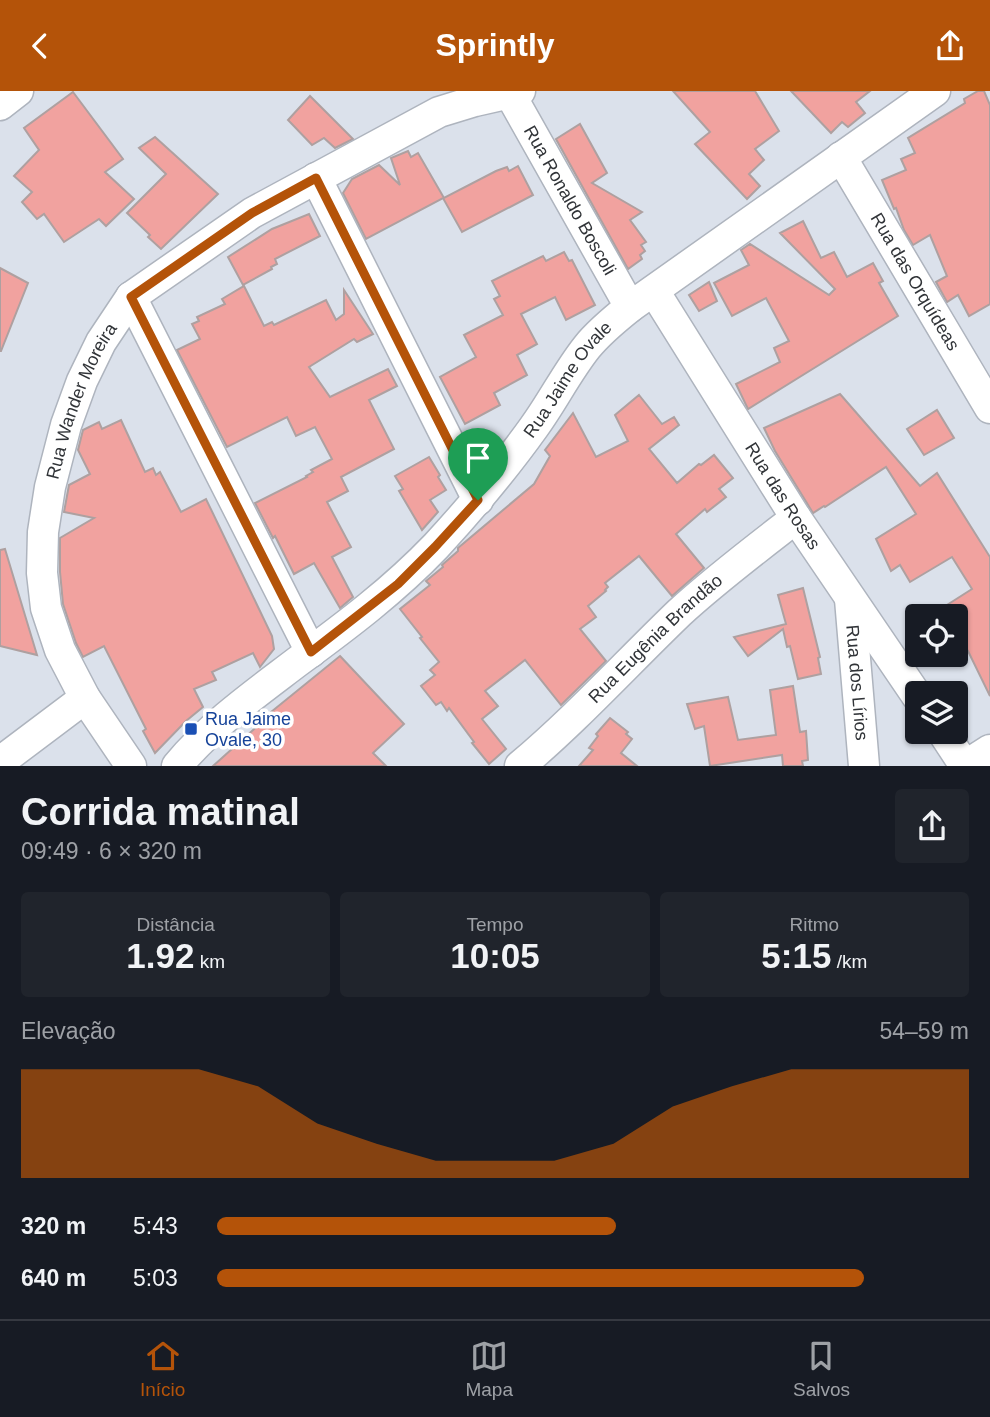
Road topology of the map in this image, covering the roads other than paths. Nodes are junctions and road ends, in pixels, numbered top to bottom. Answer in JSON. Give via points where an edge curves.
{"nodes":[{"id":1,"x":18,"y":91,"type":"edge"},
{"id":2,"x":935,"y":91,"type":"edge"},
{"id":3,"x":515,"y":93,"type":"edge"},
{"id":4,"x":0,"y":105,"type":"edge"},
{"id":5,"x":841,"y":157,"type":"junction"},
{"id":6,"x":316,"y":178,"type":"junction"},
{"id":7,"x":131,"y":297,"type":"junction"},
{"id":8,"x":642,"y":299,"type":"junction"},
{"id":9,"x":990,"y":408,"type":"edge"},
{"id":10,"x":478,"y":500,"type":"junction"},
{"id":11,"x":796,"y":518,"type":"junction"},
{"id":12,"x":850,"y":598,"type":"junction"},
{"id":13,"x":311,"y":652,"type":"junction"},
{"id":14,"x":907,"y":681,"type":"edge"},
{"id":15,"x":85,"y":698,"type":"junction"},
{"id":16,"x":951,"y":744,"type":"edge"},
{"id":17,"x":990,"y":750,"type":"edge"},
{"id":18,"x":0,"y":762,"type":"edge"},
{"id":19,"x":530,"y":763,"type":"edge"},
{"id":20,"x":131,"y":766,"type":"edge"},
{"id":21,"x":177,"y":766,"type":"edge"},
{"id":22,"x":864,"y":766,"type":"edge"},
{"id":23,"x":965,"y":766,"type":"edge"}],
"edges":[{"from":1,"to":4,"type":"street"},
{"from":2,"to":5,"type":"street","name":"Rua Jaime Ovale"},
{"from":3,"to":6,"type":"street","name":"Rua Wander Moreira","via":[[439,112]]},
{"from":3,"to":8,"type":"street","name":"Rua Ronaldo Boscoli"},
{"from":5,"to":8,"type":"street","name":"Rua Jaime Ovale"},
{"from":5,"to":9,"type":"street","name":"Rua das Orquídeas"},
{"from":6,"to":7,"type":"street","name":"Rua Wander Moreira","via":[[252,213]]},
{"from":6,"to":10,"type":"street"},
{"from":7,"to":13,"type":"street"},
{"from":7,"to":15,"type":"street","name":"Rua Wander Moreira","via":[[82,381],[66,425],[43,532],[46,608],[60,650]]},
{"from":8,"to":10,"type":"street","name":"Rua Jaime Ovale","via":[[587,346],[535,426]]},
{"from":8,"to":11,"type":"street","name":"Rua das Rosas"},
{"from":10,"to":13,"type":"street","name":"Rua Jaime Ovale","via":[[398,584]]},
{"from":11,"to":12,"type":"street","name":"Rua das Rosas"},
{"from":11,"to":19,"type":"street","name":"Rua Eugênia Brandão","via":[[680,612]]},
{"from":12,"to":14,"type":"street","name":"Rua das Rosas"},
{"from":12,"to":22,"type":"street","name":"Rua dos Lírios"},
{"from":13,"to":21,"type":"street","name":"Rua Jaime Ovale","via":[[242,703]]},
{"from":15,"to":18,"type":"street"},
{"from":15,"to":20,"type":"street","name":"Rua Wander Moreira"},
{"from":16,"to":23,"type":"street"},
{"from":17,"to":23,"type":"street"}]}
